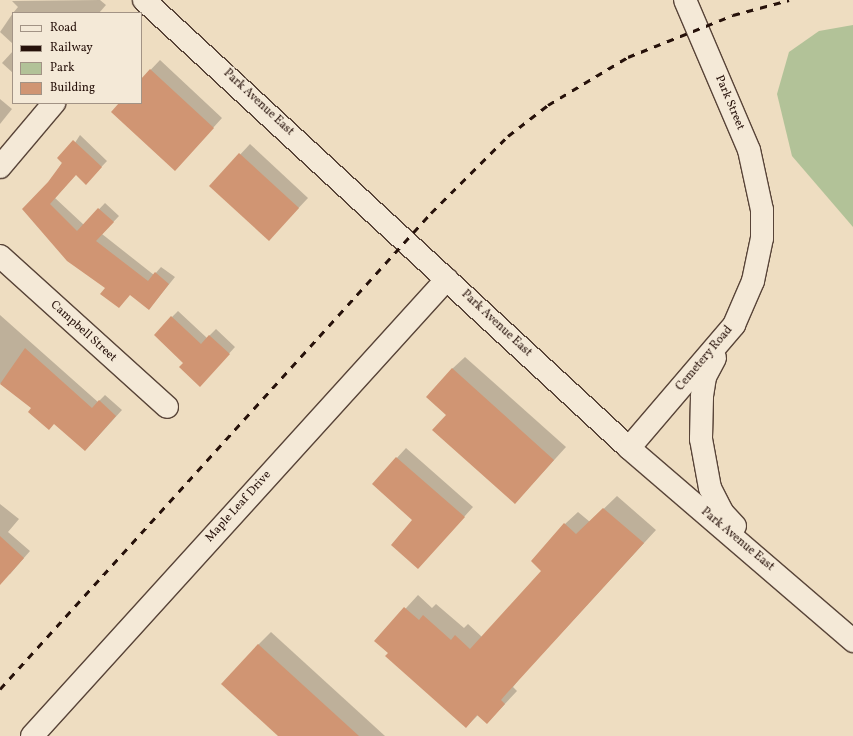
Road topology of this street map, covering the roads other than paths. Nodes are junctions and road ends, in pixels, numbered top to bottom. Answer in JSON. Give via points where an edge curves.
{"nodes":[{"id":1,"x":685,"y":0,"type":"edge"},
{"id":2,"x":143,"y":5,"type":"edge"},
{"id":3,"x":53,"y":104,"type":"edge"},
{"id":4,"x":0,"y":167,"type":"edge"},
{"id":5,"x":762,"y":210,"type":"joint"},
{"id":6,"x":0,"y":256,"type":"edge"},
{"id":7,"x":447,"y":279,"type":"junction"},
{"id":8,"x":725,"y":337,"type":"junction"},
{"id":9,"x":167,"y":407,"type":"dead end"},
{"id":10,"x":629,"y":448,"type":"junction"},
{"id":11,"x":781,"y":577,"type":"junction"},
{"id":12,"x":853,"y":641,"type":"edge"},
{"id":13,"x":32,"y":736,"type":"edge"}],
"edges":[{"from":1,"to":5,"type":"street","name":"Park Street","via":[[749,150]]},
{"from":2,"to":7,"type":"street","name":"Park Avenue East"},
{"from":3,"to":4,"type":"street"},
{"from":5,"to":8,"type":"street","name":"Cemetery Road","via":[[762,238],[753,281]]},
{"from":6,"to":9,"type":"street","name":"Campbell Street"},
{"from":7,"to":10,"type":"street","name":"Park Avenue East"},
{"from":7,"to":13,"type":"street","name":"Maple Leaf Drive"},
{"from":8,"to":10,"type":"street","name":"Cemetery Road"},
{"from":8,"to":11,"type":"street","via":[[705,377],[702,397],[704,465],[722,512]]},
{"from":10,"to":11,"type":"street","name":"Park Avenue East"},
{"from":11,"to":12,"type":"street","name":"Park Avenue East"}]}
